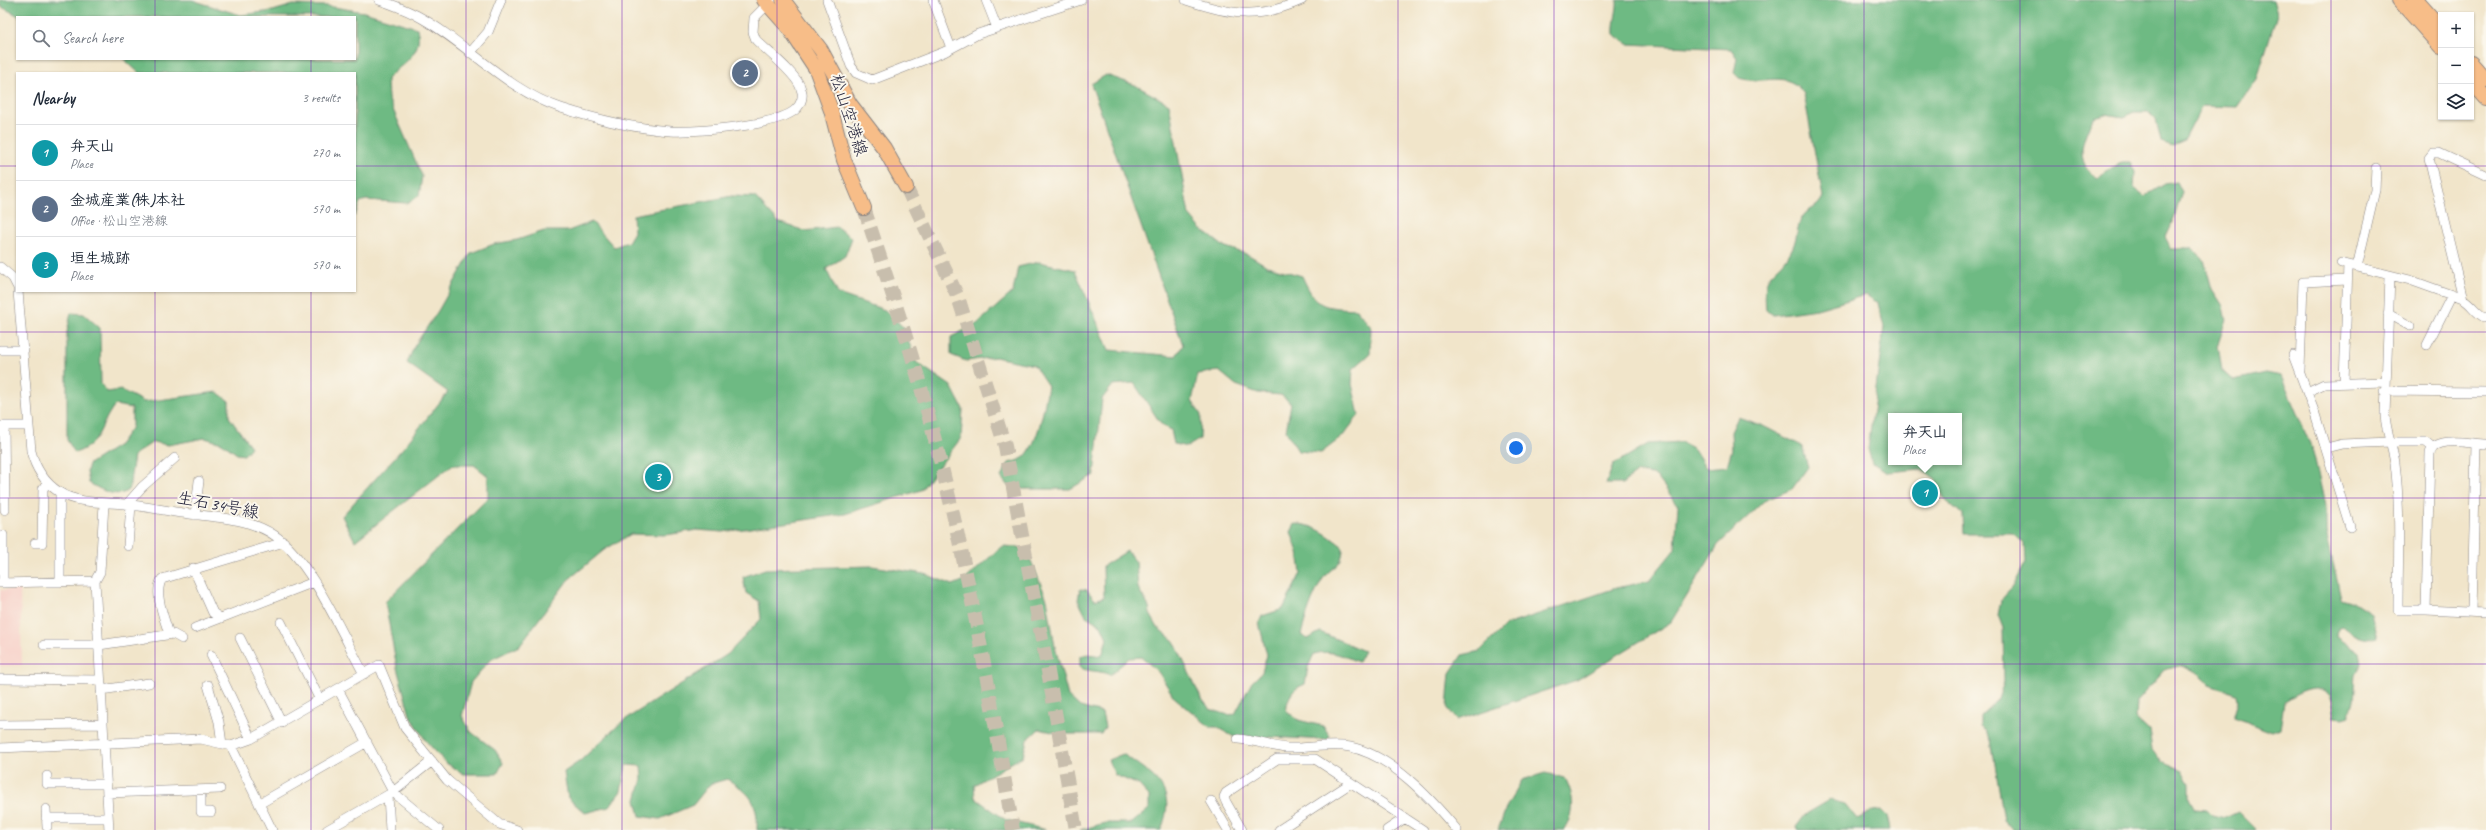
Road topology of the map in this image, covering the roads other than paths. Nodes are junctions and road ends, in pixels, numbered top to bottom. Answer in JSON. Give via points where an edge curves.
{"nodes":[{"id":1,"x":379,"y":0,"type":"edge"},
{"id":2,"x":501,"y":0,"type":"edge"},
{"id":3,"x":783,"y":0,"type":"edge"},
{"id":4,"x":827,"y":0,"type":"edge"},
{"id":5,"x":933,"y":0,"type":"edge"},
{"id":6,"x":986,"y":0,"type":"edge"},
{"id":7,"x":1080,"y":0,"type":"edge"},
{"id":8,"x":1186,"y":0,"type":"edge"},
{"id":9,"x":1302,"y":0,"type":"edge"},
{"id":10,"x":2399,"y":0,"type":"edge"},
{"id":11,"x":2415,"y":0,"type":"edge"},
{"id":12,"x":768,"y":1,"type":"edge"},
{"id":13,"x":2438,"y":26,"type":"edge"},
{"id":14,"x":997,"y":28,"type":"junction"},
{"id":15,"x":2438,"y":44,"type":"edge"},
{"id":16,"x":951,"y":48,"type":"junction"},
{"id":17,"x":470,"y":53,"type":"junction"},
{"id":18,"x":2474,"y":66,"type":"edge"},
{"id":19,"x":2486,"y":80,"type":"edge"},
{"id":20,"x":2474,"y":84,"type":"edge"},
{"id":21,"x":2486,"y":98,"type":"edge"},
{"id":22,"x":2376,"y":168,"type":"dead end"},
{"id":23,"x":2486,"y":175,"type":"edge"},
{"id":24,"x":906,"y":188,"type":"tunnel mouth"},
{"id":25,"x":864,"y":208,"type":"tunnel mouth"},
{"id":26,"x":2348,"y":265,"type":"junction"},
{"id":27,"x":0,"y":267,"type":"edge"},
{"id":28,"x":2390,"y":276,"type":"junction"},
{"id":29,"x":2348,"y":280,"type":"junction"},
{"id":30,"x":16,"y":284,"type":"edge"},
{"id":31,"x":18,"y":292,"type":"edge"},
{"id":32,"x":2452,"y":295,"type":"junction"},
{"id":33,"x":2463,"y":299,"type":"junction"},
{"id":34,"x":2388,"y":314,"type":"junction"},
{"id":35,"x":2486,"y":318,"type":"edge"},
{"id":36,"x":2410,"y":326,"type":"dead end"},
{"id":37,"x":2427,"y":346,"type":"dead end"},
{"id":38,"x":0,"y":350,"type":"edge"},
{"id":39,"x":24,"y":350,"type":"junction"},
{"id":40,"x":2293,"y":356,"type":"dead end"},
{"id":41,"x":2300,"y":376,"type":"junction"},
{"id":42,"x":2344,"y":383,"type":"junction"},
{"id":43,"x":2384,"y":387,"type":"junction"},
{"id":44,"x":2307,"y":392,"type":"junction"},
{"id":45,"x":2486,"y":392,"type":"edge"},
{"id":46,"x":2,"y":426,"type":"edge"},
{"id":47,"x":29,"y":426,"type":"junction"},
{"id":48,"x":2390,"y":442,"type":"junction"},
{"id":49,"x":2476,"y":444,"type":"junction"},
{"id":50,"x":2486,"y":444,"type":"edge"},
{"id":51,"x":2432,"y":447,"type":"junction"},
{"id":52,"x":2326,"y":448,"type":"junction"},
{"id":53,"x":175,"y":458,"type":"dead end"},
{"id":54,"x":199,"y":481,"type":"dead end"},
{"id":55,"x":47,"y":482,"type":"junction"},
{"id":56,"x":60,"y":493,"type":"junction"},
{"id":57,"x":104,"y":504,"type":"junction"},
{"id":58,"x":129,"y":505,"type":"junction"},
{"id":59,"x":5,"y":510,"type":"dead end"},
{"id":60,"x":195,"y":515,"type":"junction"},
{"id":61,"x":2350,"y":527,"type":"dead end"},
{"id":62,"x":3,"y":535,"type":"dead end"},
{"id":63,"x":284,"y":542,"type":"junction"},
{"id":64,"x":35,"y":543,"type":"dead end"},
{"id":65,"x":128,"y":546,"type":"dead end"},
{"id":66,"x":193,"y":568,"type":"junction"},
{"id":67,"x":95,"y":581,"type":"junction"},
{"id":68,"x":60,"y":582,"type":"junction"},
{"id":69,"x":314,"y":582,"type":"junction"},
{"id":70,"x":2,"y":583,"type":"edge"},
{"id":71,"x":2426,"y":610,"type":"junction"},
{"id":72,"x":2472,"y":612,"type":"junction"},
{"id":73,"x":2486,"y":613,"type":"edge"},
{"id":74,"x":219,"y":617,"type":"junction"},
{"id":75,"x":280,"y":622,"type":"dead end"},
{"id":76,"x":195,"y":628,"type":"dead end"},
{"id":77,"x":169,"y":634,"type":"junction"},
{"id":78,"x":240,"y":638,"type":"dead end"},
{"id":79,"x":182,"y":639,"type":"dead end"},
{"id":80,"x":44,"y":645,"type":"dead end"},
{"id":81,"x":99,"y":645,"type":"junction"},
{"id":82,"x":211,"y":655,"type":"dead end"},
{"id":83,"x":364,"y":674,"type":"junction"},
{"id":84,"x":0,"y":679,"type":"edge"},
{"id":85,"x":100,"y":680,"type":"junction"},
{"id":86,"x":149,"y":683,"type":"dead end"},
{"id":87,"x":208,"y":685,"type":"dead end"},
{"id":88,"x":338,"y":689,"type":"junction"},
{"id":89,"x":101,"y":690,"type":"junction"},
{"id":90,"x":320,"y":700,"type":"junction"},
{"id":91,"x":282,"y":723,"type":"junction"},
{"id":92,"x":103,"y":724,"type":"junction"},
{"id":93,"x":0,"y":725,"type":"edge"},
{"id":94,"x":1238,"y":739,"type":"dead end"},
{"id":95,"x":251,"y":740,"type":"junction"},
{"id":96,"x":367,"y":742,"type":"junction"},
{"id":97,"x":104,"y":744,"type":"junction"},
{"id":98,"x":222,"y":744,"type":"junction"},
{"id":99,"x":231,"y":746,"type":"junction"},
{"id":100,"x":0,"y":748,"type":"edge"},
{"id":101,"x":432,"y":761,"type":"junction"},
{"id":102,"x":47,"y":776,"type":"dead end"},
{"id":103,"x":1351,"y":783,"type":"junction"},
{"id":104,"x":106,"y":788,"type":"junction"},
{"id":105,"x":220,"y":789,"type":"dead end"},
{"id":106,"x":201,"y":790,"type":"junction"},
{"id":107,"x":391,"y":793,"type":"junction"},
{"id":108,"x":1210,"y":801,"type":"dead end"},
{"id":109,"x":259,"y":804,"type":"junction"},
{"id":110,"x":211,"y":812,"type":"dead end"},
{"id":111,"x":46,"y":818,"type":"dead end"},
{"id":112,"x":108,"y":818,"type":"junction"},
{"id":113,"x":1405,"y":818,"type":"junction"},
{"id":114,"x":344,"y":820,"type":"junction"},
{"id":115,"x":437,"y":829,"type":"edge"},
{"id":116,"x":1225,"y":829,"type":"edge"},
{"id":117,"x":109,"y":830,"type":"edge"},
{"id":118,"x":272,"y":830,"type":"edge"},
{"id":119,"x":328,"y":830,"type":"edge"},
{"id":120,"x":345,"y":830,"type":"edge"},
{"id":121,"x":390,"y":830,"type":"edge"},
{"id":122,"x":517,"y":830,"type":"edge"},
{"id":123,"x":1242,"y":830,"type":"edge"},
{"id":124,"x":1279,"y":830,"type":"edge"},
{"id":125,"x":1387,"y":830,"type":"edge"},
{"id":126,"x":1423,"y":830,"type":"edge"},
{"id":127,"x":1457,"y":830,"type":"edge"}],
"edges":[{"from":1,"to":17,"type":"street","via":[[415,15]]},
{"from":2,"to":17,"type":"street","via":[[488,32]]},
{"from":3,"to":24,"type":"main road","name":"松山空港線","via":[[821,50],[850,104],[884,148]]},
{"from":4,"to":16,"type":"street","via":[[851,66],[863,78],[881,78]]},
{"from":5,"to":16,"type":"street"},
{"from":6,"to":14,"type":"street"},
{"from":7,"to":14,"type":"street"},
{"from":8,"to":9,"type":"street","via":[[1229,12],[1258,14],[1280,10]]},
{"from":10,"to":15,"type":"main road"},
{"from":11,"to":13,"type":"main road"},
{"from":12,"to":17,"type":"street","via":[[754,18],[753,32],[756,40],[799,82],[802,96],[796,110],[786,116],[745,125],[670,131],[602,119],[560,108],[517,88]]},
{"from":12,"to":25,"type":"main road","name":"松山空港線","via":[[816,69],[831,110],[844,160]]},
{"from":14,"to":16,"type":"street","via":[[978,34]]},
{"from":18,"to":19,"type":"main road"},
{"from":20,"to":21,"type":"main road"},
{"from":22,"to":26,"type":"street","via":[[2375,190]]},
{"from":23,"to":33,"type":"street","via":[[2439,153],[2433,153],[2429,158]]},
{"from":26,"to":28,"type":"street"},
{"from":26,"to":29,"type":"street"},
{"from":27,"to":30,"type":"street"},
{"from":28,"to":32,"type":"street"},
{"from":28,"to":34,"type":"street"},
{"from":29,"to":41,"type":"street","via":[[2303,282]]},
{"from":29,"to":42,"type":"street"},
{"from":31,"to":39,"type":"street","name":"生石34号線"},
{"from":32,"to":33,"type":"street"},
{"from":32,"to":37,"type":"street"},
{"from":33,"to":35,"type":"street","via":[[2471,304],[2477,314]]},
{"from":34,"to":36,"type":"street"},
{"from":34,"to":43,"type":"street"},
{"from":38,"to":39,"type":"street"},
{"from":39,"to":47,"type":"street","name":"生石34号線"},
{"from":40,"to":41,"type":"street"},
{"from":41,"to":44,"type":"street"},
{"from":42,"to":43,"type":"street"},
{"from":42,"to":44,"type":"street","via":[[2324,384]]},
{"from":43,"to":45,"type":"street"},
{"from":43,"to":48,"type":"street","via":[[2385,427]]},
{"from":44,"to":52,"type":"street"},
{"from":46,"to":47,"type":"street"},
{"from":46,"to":59,"type":"street"},
{"from":47,"to":55,"type":"street","name":"生石34号線","via":[[34,462]]},
{"from":48,"to":51,"type":"street","via":[[2426,442]]},
{"from":48,"to":52,"type":"street","via":[[2342,444]]},
{"from":48,"to":71,"type":"street","via":[[2395,462],[2399,512],[2398,610]]},
{"from":49,"to":50,"type":"street"},
{"from":49,"to":51,"type":"street","via":[[2444,443]]},
{"from":49,"to":72,"type":"street"},
{"from":51,"to":71,"type":"street"},
{"from":52,"to":61,"type":"street"},
{"from":53,"to":58,"type":"street","via":[[142,487]]},
{"from":54,"to":60,"type":"street"},
{"from":55,"to":56,"type":"street","name":"生石34号線"},
{"from":55,"to":64,"type":"street","via":[[43,489],[42,543]]},
{"from":56,"to":57,"type":"street","name":"生石34号線"},
{"from":56,"to":68,"type":"street"},
{"from":57,"to":58,"type":"street","name":"生石34号線"},
{"from":57,"to":67,"type":"street","via":[[100,572]]},
{"from":58,"to":60,"type":"street","name":"生石34号線"},
{"from":58,"to":65,"type":"street"},
{"from":60,"to":63,"type":"street","name":"生石34号線","via":[[246,524],[273,534]]},
{"from":62,"to":70,"type":"street"},
{"from":63,"to":66,"type":"street"},
{"from":63,"to":69,"type":"street","name":"生石34号線"},
{"from":66,"to":74,"type":"street","via":[[213,613]]},
{"from":66,"to":77,"type":"street","via":[[166,576],[159,583]]},
{"from":67,"to":68,"type":"street"},
{"from":67,"to":81,"type":"street"},
{"from":68,"to":70,"type":"street"},
{"from":69,"to":74,"type":"street"},
{"from":69,"to":83,"type":"street","name":"生石34号線"},
{"from":71,"to":72,"type":"street"},
{"from":72,"to":73,"type":"street"},
{"from":74,"to":76,"type":"street"},
{"from":75,"to":90,"type":"street"},
{"from":77,"to":79,"type":"street"},
{"from":77,"to":81,"type":"street"},
{"from":78,"to":91,"type":"street"},
{"from":80,"to":81,"type":"street"},
{"from":81,"to":85,"type":"street"},
{"from":82,"to":95,"type":"street"},
{"from":83,"to":88,"type":"street"},
{"from":83,"to":101,"type":"street","via":[[379,665],[405,728]]},
{"from":84,"to":85,"type":"street"},
{"from":85,"to":89,"type":"street"},
{"from":86,"to":89,"type":"street"},
{"from":87,"to":98,"type":"street"},
{"from":88,"to":90,"type":"street"},
{"from":88,"to":96,"type":"street"},
{"from":89,"to":92,"type":"street"},
{"from":90,"to":91,"type":"street"},
{"from":91,"to":95,"type":"street"},
{"from":92,"to":93,"type":"street"},
{"from":92,"to":97,"type":"street"},
{"from":94,"to":127,"type":"street","via":[[1284,748],[1349,747],[1366,752],[1399,772],[1436,805]]},
{"from":95,"to":99,"type":"street"},
{"from":96,"to":107,"type":"street"},
{"from":96,"to":109,"type":"street"},
{"from":97,"to":98,"type":"street","via":[[202,740]]},
{"from":97,"to":100,"type":"street"},
{"from":97,"to":104,"type":"street"},
{"from":98,"to":99,"type":"street"},
{"from":99,"to":109,"type":"street"},
{"from":101,"to":107,"type":"street"},
{"from":101,"to":122,"type":"street","via":[[446,780],[499,824]]},
{"from":102,"to":104,"type":"street","via":[[47,784]]},
{"from":103,"to":113,"type":"street"},
{"from":103,"to":123,"type":"street","via":[[1315,759],[1277,759],[1226,793],[1224,797]]},
{"from":103,"to":124,"type":"street"},
{"from":104,"to":106,"type":"street"},
{"from":104,"to":112,"type":"street"},
{"from":105,"to":106,"type":"street"},
{"from":106,"to":110,"type":"street","via":[[201,812]]},
{"from":107,"to":114,"type":"street"},
{"from":107,"to":115,"type":"street"},
{"from":107,"to":121,"type":"street"},
{"from":108,"to":116,"type":"street"},
{"from":109,"to":118,"type":"street"},
{"from":111,"to":112,"type":"street"},
{"from":112,"to":117,"type":"street"},
{"from":113,"to":125,"type":"street"},
{"from":113,"to":126,"type":"street"},
{"from":114,"to":119,"type":"street"},
{"from":114,"to":120,"type":"street"}]}
